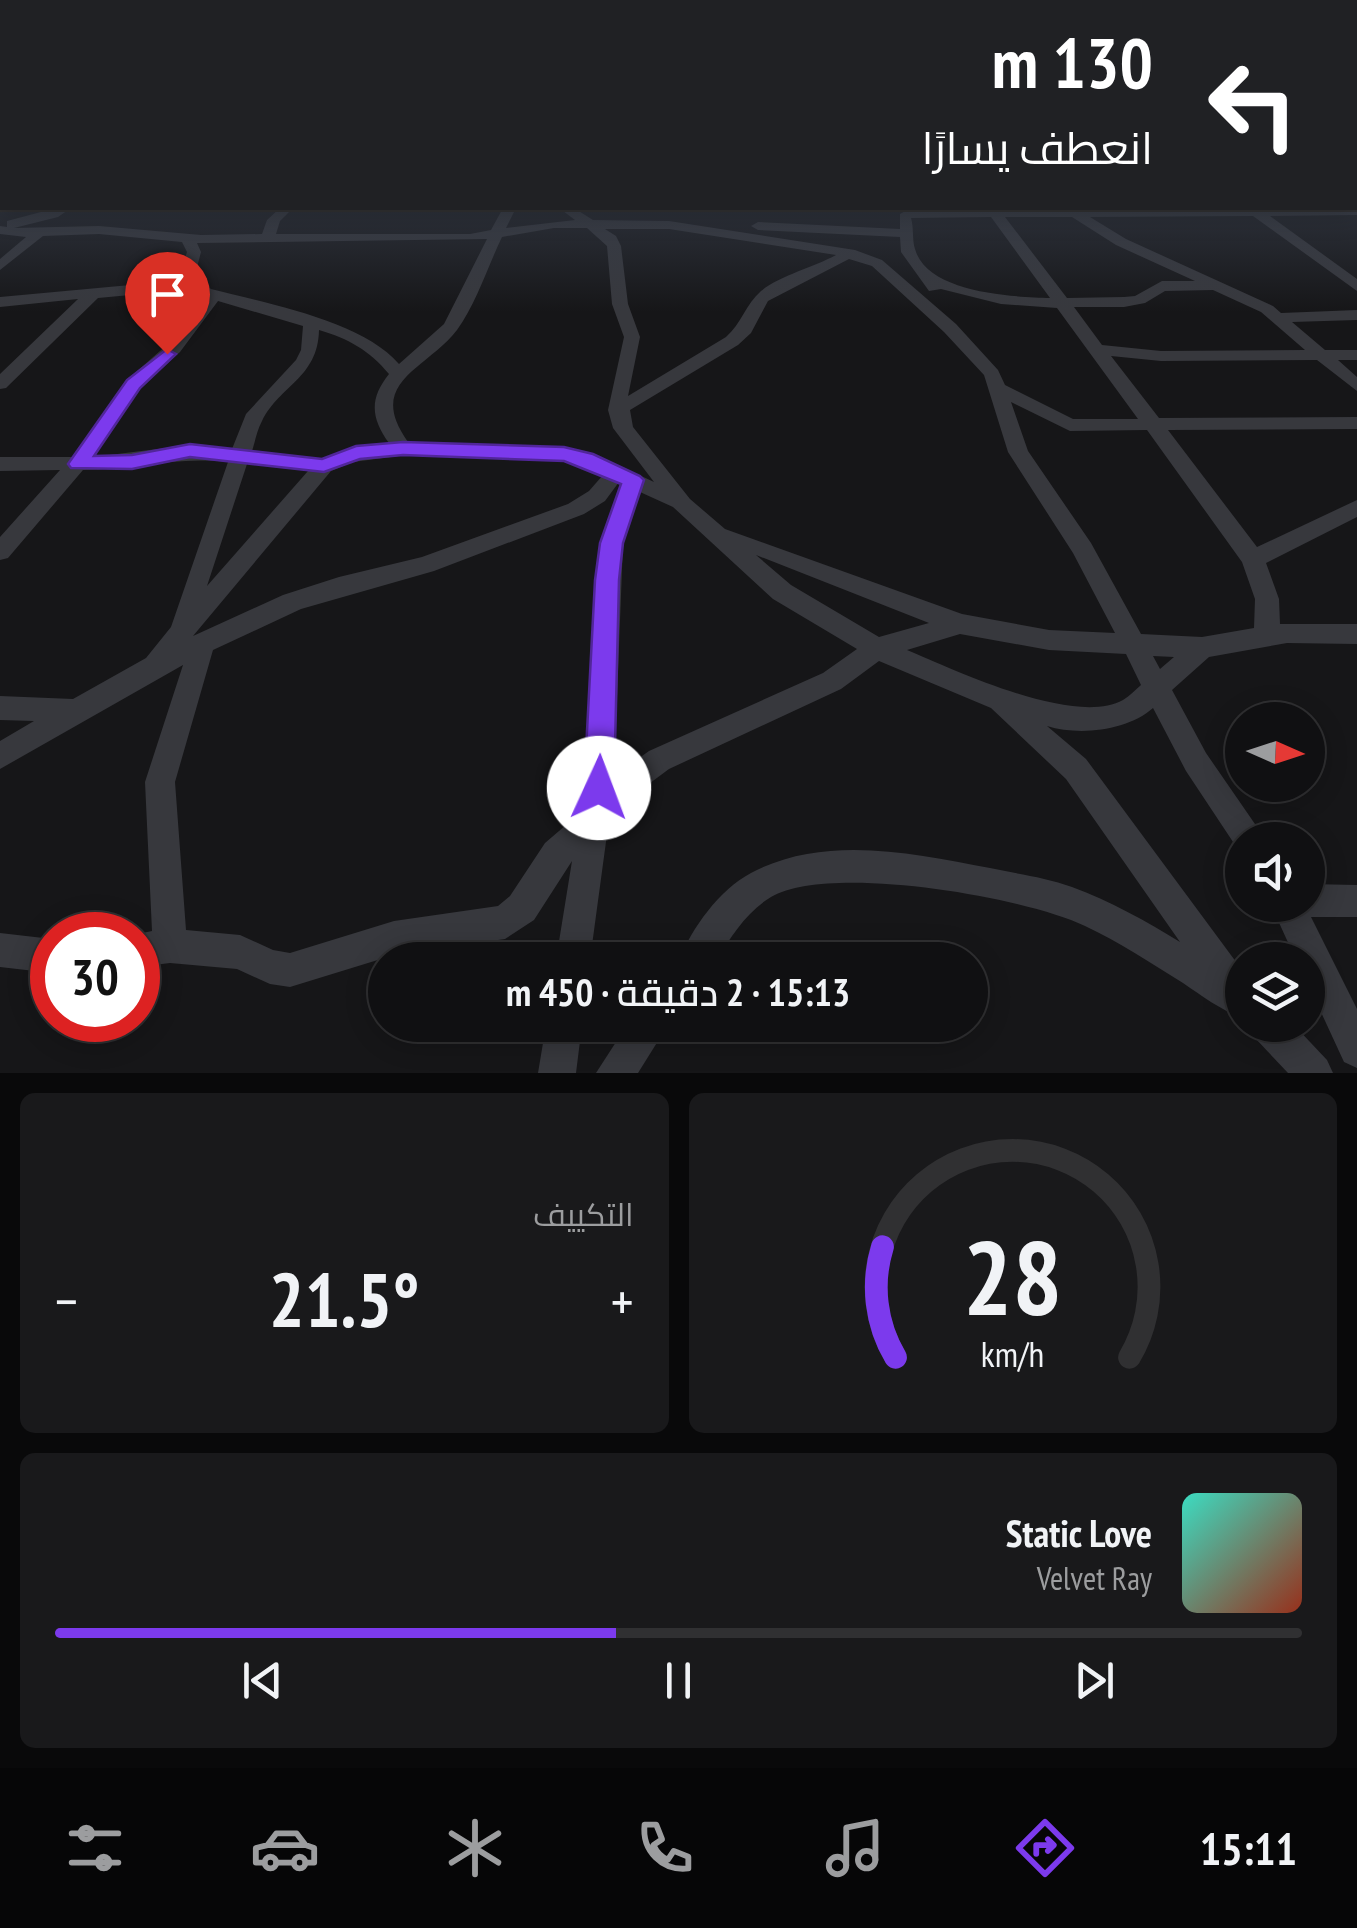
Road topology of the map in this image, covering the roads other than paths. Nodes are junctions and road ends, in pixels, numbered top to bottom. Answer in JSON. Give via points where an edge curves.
{"nodes":[{"id":1,"x":57,"y":212,"type":"edge"},
{"id":2,"x":283,"y":212,"type":"edge"},
{"id":3,"x":507,"y":212,"type":"edge"},
{"id":4,"x":904,"y":212,"type":"edge"},
{"id":5,"x":952,"y":212,"type":"edge"},
{"id":6,"x":1017,"y":212,"type":"edge"},
{"id":7,"x":1072,"y":212,"type":"edge"},
{"id":8,"x":1257,"y":212,"type":"edge"},
{"id":9,"x":994,"y":213,"type":"junction"},
{"id":10,"x":581,"y":214,"type":"edge"},
{"id":11,"x":0,"y":228,"type":"edge"},
{"id":12,"x":698,"y":228,"type":"junction"},
{"id":13,"x":38,"y":233,"type":"junction"},
{"id":14,"x":904,"y":233,"type":"junction"},
{"id":15,"x":494,"y":236,"type":"junction"},
{"id":16,"x":268,"y":237,"type":"junction"},
{"id":17,"x":188,"y":239,"type":"junction"},
{"id":18,"x":850,"y":252,"type":"junction"},
{"id":19,"x":0,"y":266,"type":"edge"},
{"id":20,"x":930,"y":278,"type":"junction"},
{"id":21,"x":1354,"y":282,"type":"edge"},
{"id":22,"x":1224,"y":286,"type":"junction"},
{"id":23,"x":94,"y":293,"type":"junction"},
{"id":24,"x":211,"y":294,"type":"junction"},
{"id":25,"x":0,"y":302,"type":"edge"},
{"id":26,"x":1060,"y":302,"type":"junction"},
{"id":27,"x":1357,"y":314,"type":"edge"},
{"id":28,"x":1278,"y":318,"type":"junction"},
{"id":29,"x":311,"y":323,"type":"junction"},
{"id":30,"x":950,"y":328,"type":"junction"},
{"id":31,"x":1094,"y":349,"type":"junction"},
{"id":32,"x":1320,"y":353,"type":"junction"},
{"id":33,"x":1357,"y":355,"type":"edge"},
{"id":34,"x":397,"y":372,"type":"junction"},
{"id":35,"x":4,"y":376,"type":"edge"},
{"id":36,"x":1357,"y":386,"type":"edge"},
{"id":37,"x":1000,"y":389,"type":"junction"},
{"id":38,"x":617,"y":410,"type":"junction"},
{"id":39,"x":1357,"y":423,"type":"edge"},
{"id":40,"x":1151,"y":426,"type":"junction"},
{"id":41,"x":403,"y":449,"type":"junction"},
{"id":42,"x":239,"y":456,"type":"junction"},
{"id":43,"x":0,"y":464,"type":"edge"},
{"id":44,"x":78,"y":464,"type":"junction"},
{"id":45,"x":324,"y":466,"type":"junction"},
{"id":46,"x":624,"y":476,"type":"junction"},
{"id":47,"x":682,"y":504,"type":"junction"},
{"id":48,"x":1357,"y":508,"type":"edge"},
{"id":49,"x":715,"y":532,"type":"junction"},
{"id":50,"x":0,"y":552,"type":"edge"},
{"id":51,"x":1253,"y":558,"type":"junction"},
{"id":52,"x":960,"y":624,"type":"junction"},
{"id":53,"x":1357,"y":634,"type":"edge"},
{"id":54,"x":1267,"y":636,"type":"junction"},
{"id":55,"x":190,"y":640,"type":"junction"},
{"id":56,"x":1137,"y":644,"type":"junction"},
{"id":57,"x":876,"y":648,"type":"junction"},
{"id":58,"x":1202,"y":648,"type":"junction"},
{"id":59,"x":1156,"y":692,"type":"junction"},
{"id":60,"x":988,"y":696,"type":"junction"},
{"id":61,"x":0,"y":708,"type":"edge"},
{"id":62,"x":72,"y":710,"type":"junction"},
{"id":63,"x":0,"y":756,"type":"edge"},
{"id":64,"x":594,"y":821,"type":"junction"},
{"id":65,"x":1238,"y":822,"type":"edge"},
{"id":66,"x":1325,"y":900,"type":"edge"},
{"id":67,"x":1357,"y":901,"type":"edge"},
{"id":68,"x":155,"y":912,"type":"edge"},
{"id":69,"x":1296,"y":922,"type":"edge"},
{"id":70,"x":577,"y":942,"type":"edge"},
{"id":71,"x":709,"y":942,"type":"edge"},
{"id":72,"x":160,"y":948,"type":"edge"},
{"id":73,"x":0,"y":950,"type":"edge"},
{"id":74,"x":30,"y":953,"type":"edge"},
{"id":75,"x":1225,"y":976,"type":"edge"},
{"id":76,"x":1225,"y":990,"type":"edge"},
{"id":77,"x":562,"y":1042,"type":"edge"},
{"id":78,"x":637,"y":1042,"type":"edge"},
{"id":79,"x":1284,"y":1042,"type":"edge"},
{"id":80,"x":1357,"y":1049,"type":"edge"},
{"id":81,"x":557,"y":1073,"type":"edge"},
{"id":82,"x":614,"y":1073,"type":"edge"},
{"id":83,"x":1314,"y":1073,"type":"edge"}],
"edges":[{"from":1,"to":11,"type":"street"},
{"from":2,"to":16,"type":"street"},
{"from":3,"to":15,"type":"street"},
{"from":4,"to":14,"type":"street"},
{"from":5,"to":9,"type":"street"},
{"from":6,"to":9,"type":"street"},
{"from":7,"to":22,"type":"street","via":[[1121,242]]},
{"from":8,"to":21,"type":"street"},
{"from":9,"to":26,"type":"street"},
{"from":10,"to":12,"type":"street"},
{"from":10,"to":15,"type":"street"},
{"from":10,"to":38,"type":"street","via":[[614,246],[620,304],[632,337]]},
{"from":11,"to":13,"type":"street"},
{"from":12,"to":14,"type":"street","via":[[816,222]]},
{"from":12,"to":18,"type":"street"},
{"from":13,"to":17,"type":"street","via":[[99,230]]},
{"from":13,"to":19,"type":"street"},
{"from":14,"to":20,"type":"street","via":[[908,252]]},
{"from":15,"to":16,"type":"street"},
{"from":15,"to":34,"type":"street","via":[[451,326]]},
{"from":16,"to":17,"type":"street"},
{"from":17,"to":24,"type":"street","via":[[194,252],[187,276]]},
{"from":18,"to":30,"type":"street","via":[[877,263]]},
{"from":18,"to":38,"type":"street","via":[[774,289],[732,340]]},
{"from":20,"to":26,"type":"street","via":[[990,300]]},
{"from":20,"to":30,"type":"street"},
{"from":22,"to":26,"type":"street","via":[[1162,286],[1139,300]]},
{"from":22,"to":28,"type":"street"},
{"from":23,"to":24,"type":"street","via":[[152,288]]},
{"from":23,"to":25,"type":"street"},
{"from":23,"to":35,"type":"street"},
{"from":24,"to":29,"type":"street"},
{"from":24,"to":44,"type":"street","via":[[174,348],[133,384]]},
{"from":26,"to":31,"type":"street"},
{"from":27,"to":28,"type":"street"},
{"from":28,"to":32,"type":"street"},
{"from":29,"to":34,"type":"street","via":[[369,343]]},
{"from":29,"to":42,"type":"street","via":[[310,350],[253,418]]},
{"from":30,"to":37,"type":"street","via":[[980,356]]},
{"from":31,"to":32,"type":"street","via":[[1161,356]]},
{"from":31,"to":40,"type":"street"},
{"from":32,"to":33,"type":"street"},
{"from":32,"to":36,"type":"street"},
{"from":34,"to":41,"type":"street","via":[[381,413]]},
{"from":37,"to":40,"type":"street","via":[[1070,425]]},
{"from":37,"to":56,"type":"street","via":[[1018,452]]},
{"from":38,"to":47,"type":"street","via":[[623,428]]},
{"from":39,"to":40,"type":"street"},
{"from":40,"to":51,"type":"street"},
{"from":41,"to":45,"type":"street","via":[[356,452]]},
{"from":41,"to":46,"type":"street","via":[[564,454]]},
{"from":42,"to":44,"type":"street","via":[[190,451]]},
{"from":42,"to":45,"type":"street"},
{"from":42,"to":55,"type":"street"},
{"from":43,"to":44,"type":"street"},
{"from":44,"to":50,"type":"street"},
{"from":45,"to":55,"type":"street"},
{"from":46,"to":47,"type":"street"},
{"from":46,"to":55,"type":"street","via":[[576,510]]},
{"from":46,"to":64,"type":"street","via":[[607,580]]},
{"from":47,"to":49,"type":"street"},
{"from":48,"to":51,"type":"street"},
{"from":49,"to":52,"type":"street"},
{"from":49,"to":57,"type":"street","via":[[782,592]]},
{"from":51,"to":54,"type":"street","via":[[1266,600]]},
{"from":52,"to":56,"type":"street","via":[[1049,640]]},
{"from":52,"to":57,"type":"street"},
{"from":53,"to":54,"type":"street"},
{"from":54,"to":58,"type":"street"},
{"from":55,"to":62,"type":"street"},
{"from":55,"to":68,"type":"street","via":[[160,782]]},
{"from":56,"to":58,"type":"street"},
{"from":56,"to":59,"type":"street"},
{"from":57,"to":60,"type":"street"},
{"from":57,"to":64,"type":"street","via":[[832,681],[658,760]]},
{"from":58,"to":59,"type":"street"},
{"from":59,"to":60,"type":"street","via":[[1130,710],[1085,718],[1057,717]]},
{"from":59,"to":65,"type":"street"},
{"from":60,"to":75,"type":"street","via":[[1076,769]]},
{"from":61,"to":62,"type":"street"},
{"from":62,"to":63,"type":"street"},
{"from":64,"to":70,"type":"street"},
{"from":64,"to":72,"type":"street","via":[[556,854],[522,908],[505,922],[394,938],[290,970],[240,952]]},
{"from":66,"to":67,"type":"street"},
{"from":69,"to":80,"type":"street"},
{"from":71,"to":76,"type":"street","via":[[738,902],[778,878],[816,868],[914,870],[1076,906]]},
{"from":73,"to":74,"type":"street"},
{"from":77,"to":81,"type":"street"},
{"from":78,"to":82,"type":"street"},
{"from":79,"to":83,"type":"street"}]}
